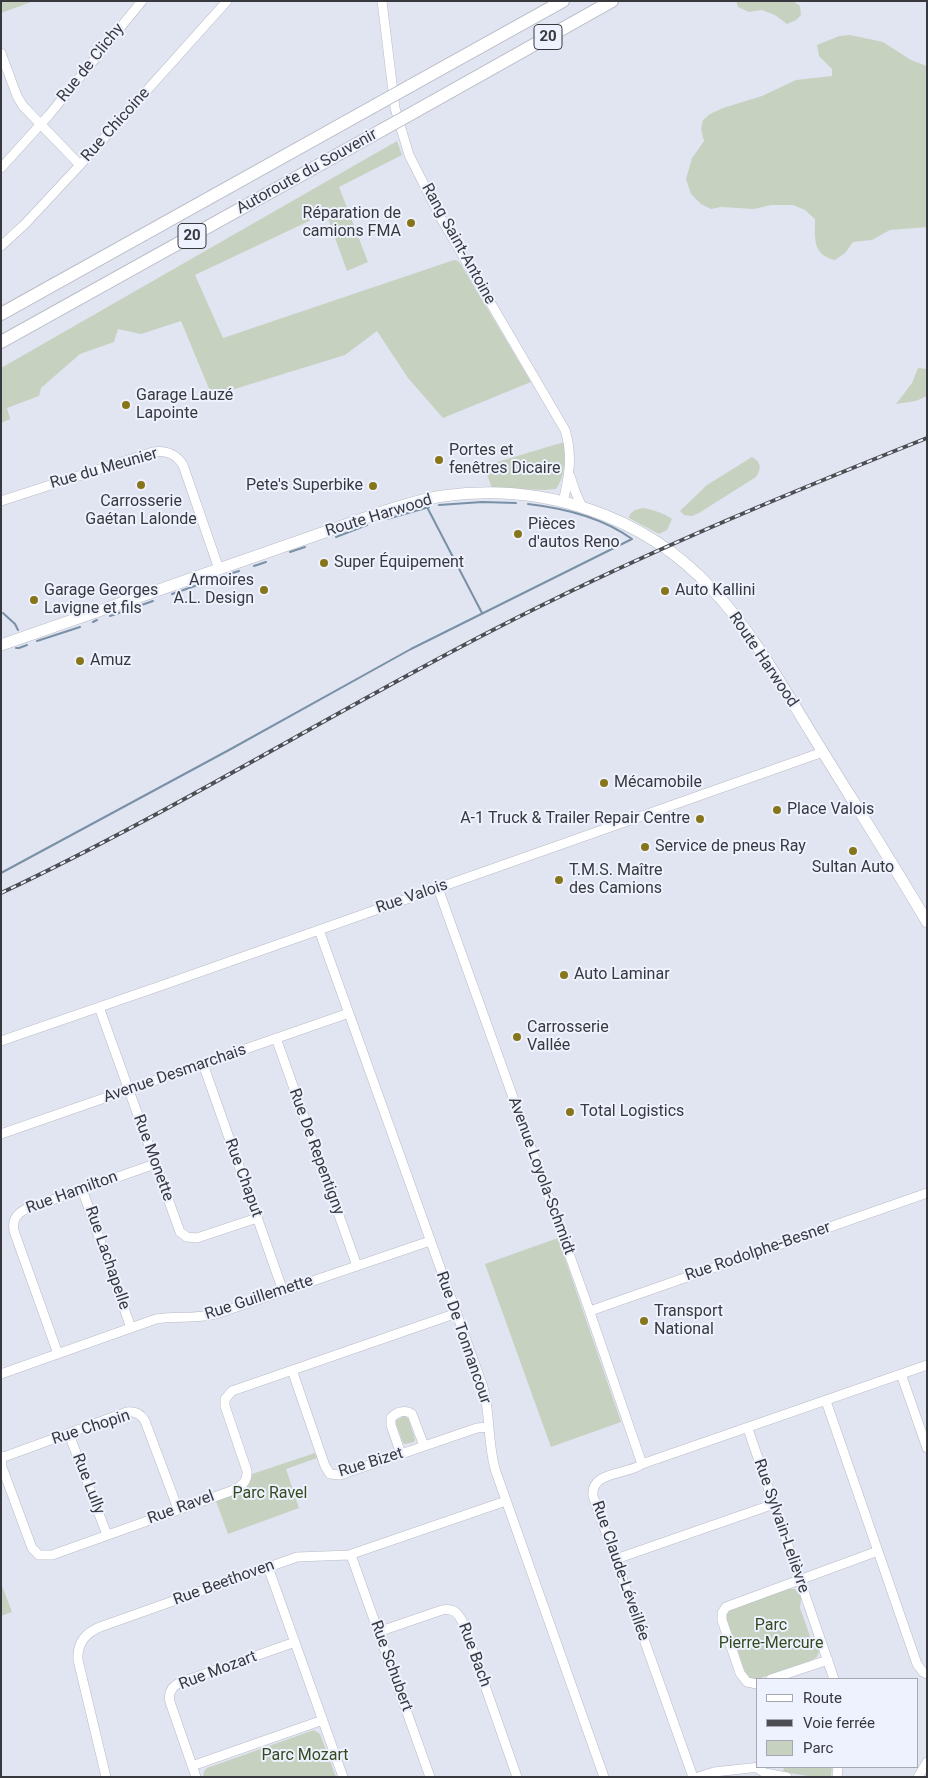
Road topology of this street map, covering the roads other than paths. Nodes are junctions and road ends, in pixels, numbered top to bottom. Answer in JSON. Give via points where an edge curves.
{"nodes":[{"id":1,"x":142,"y":1,"type":"edge"},
{"id":2,"x":227,"y":1,"type":"edge"},
{"id":3,"x":382,"y":1,"type":"edge"},
{"id":4,"x":562,"y":1,"type":"edge"},
{"id":5,"x":612,"y":1,"type":"edge"},
{"id":6,"x":1,"y":53,"type":"edge"},
{"id":7,"x":39,"y":125,"type":"junction"},
{"id":8,"x":80,"y":165,"type":"junction"},
{"id":9,"x":1,"y":168,"type":"edge"},
{"id":10,"x":1,"y":246,"type":"edge"},
{"id":11,"x":1,"y":314,"type":"edge"},
{"id":12,"x":1,"y":342,"type":"edge"},
{"id":13,"x":570,"y":473,"type":"junction"},
{"id":14,"x":1,"y":500,"type":"edge"},
{"id":15,"x":563,"y":502,"type":"junction"},
{"id":16,"x":582,"y":507,"type":"junction"},
{"id":17,"x":219,"y":569,"type":"junction"},
{"id":18,"x":1,"y":645,"type":"edge"},
{"id":19,"x":823,"y":752,"type":"junction"},
{"id":20,"x":438,"y":888,"type":"junction"},
{"id":21,"x":927,"y":922,"type":"edge"},
{"id":22,"x":319,"y":930,"type":"junction"},
{"id":23,"x":99,"y":1007,"type":"junction"},
{"id":24,"x":349,"y":1013,"type":"junction"},
{"id":25,"x":276,"y":1038,"type":"junction"},
{"id":26,"x":1,"y":1041,"type":"edge"},
{"id":27,"x":202,"y":1064,"type":"junction"},
{"id":28,"x":129,"y":1089,"type":"junction"},
{"id":29,"x":1,"y":1134,"type":"edge"},
{"id":30,"x":155,"y":1164,"type":"junction"},
{"id":31,"x":82,"y":1189,"type":"junction"},
{"id":32,"x":927,"y":1193,"type":"edge"},
{"id":33,"x":257,"y":1218,"type":"junction"},
{"id":34,"x":430,"y":1241,"type":"junction"},
{"id":35,"x":357,"y":1266,"type":"junction"},
{"id":36,"x":283,"y":1292,"type":"junction"},
{"id":37,"x":590,"y":1311,"type":"junction"},
{"id":38,"x":457,"y":1313,"type":"junction"},
{"id":39,"x":131,"y":1328,"type":"junction"},
{"id":40,"x":58,"y":1354,"type":"junction"},
{"id":41,"x":927,"y":1365,"type":"edge"},
{"id":42,"x":292,"y":1370,"type":"junction"},
{"id":43,"x":1,"y":1374,"type":"edge"},
{"id":44,"x":901,"y":1374,"type":"junction"},
{"id":45,"x":826,"y":1401,"type":"junction"},
{"id":46,"x":489,"y":1427,"type":"junction"},
{"id":47,"x":748,"y":1429,"type":"junction"},
{"id":48,"x":69,"y":1434,"type":"junction"},
{"id":49,"x":424,"y":1446,"type":"junction"},
{"id":50,"x":927,"y":1448,"type":"edge"},
{"id":51,"x":401,"y":1454,"type":"junction"},
{"id":52,"x":1,"y":1457,"type":"edge"},
{"id":53,"x":642,"y":1464,"type":"junction"},
{"id":54,"x":506,"y":1501,"type":"junction"},
{"id":55,"x":774,"y":1504,"type":"junction"},
{"id":56,"x":178,"y":1509,"type":"junction"},
{"id":57,"x":107,"y":1535,"type":"junction"},
{"id":58,"x":878,"y":1551,"type":"junction"},
{"id":59,"x":352,"y":1555,"type":"junction"},
{"id":60,"x":616,"y":1559,"type":"junction"},
{"id":61,"x":268,"y":1567,"type":"junction"},
{"id":62,"x":800,"y":1579,"type":"junction"},
{"id":63,"x":378,"y":1632,"type":"junction"},
{"id":64,"x":295,"y":1642,"type":"junction"},
{"id":65,"x":828,"y":1660,"type":"junction"},
{"id":66,"x":927,"y":1674,"type":"edge"},
{"id":67,"x":775,"y":1678,"type":"edge"},
{"id":68,"x":834,"y":1678,"type":"edge"},
{"id":69,"x":756,"y":1684,"type":"edge"},
{"id":70,"x":323,"y":1720,"type":"junction"},
{"id":71,"x":927,"y":1762,"type":"edge"},
{"id":72,"x":192,"y":1766,"type":"junction"},
{"id":73,"x":756,"y":1767,"type":"edge"},
{"id":74,"x":759,"y":1768,"type":"edge"},
{"id":75,"x":106,"y":1777,"type":"edge"},
{"id":76,"x":196,"y":1777,"type":"edge"},
{"id":77,"x":343,"y":1777,"type":"edge"},
{"id":78,"x":430,"y":1777,"type":"edge"},
{"id":79,"x":517,"y":1777,"type":"edge"},
{"id":80,"x":604,"y":1777,"type":"edge"},
{"id":81,"x":693,"y":1777,"type":"edge"},
{"id":82,"x":698,"y":1777,"type":"edge"},
{"id":83,"x":787,"y":1777,"type":"edge"},
{"id":84,"x":918,"y":1777,"type":"edge"}],
"edges":[{"from":1,"to":7,"type":"street","name":"Rue de Clichy"},
{"from":2,"to":8,"type":"street","name":"Rue Chicoine"},
{"from":3,"to":13,"type":"street","name":"Rang Saint-Antoine","via":[[395,108],[409,155],[442,220],[562,423],[570,450]]},
{"from":4,"to":11,"type":"highway","name":"Autoroute du Souvenir","number":"20","bridge":true},
{"from":5,"to":12,"type":"highway","name":"Autoroute du Souvenir","number":"20","bridge":true},
{"from":6,"to":7,"type":"street","via":[[19,101]]},
{"from":7,"to":8,"type":"street"},
{"from":7,"to":9,"type":"street","name":"Rue de Clichy"},
{"from":8,"to":10,"type":"street","name":"Rue Chicoine"},
{"from":13,"to":15,"type":"street","name":"Rang Saint-Antoine"},
{"from":13,"to":16,"type":"street","name":"Rang Saint-Antoine"},
{"from":14,"to":17,"type":"street","name":"Rue du Meunier","via":[[153,452],[168,452],[183,465]]},
{"from":15,"to":16,"type":"main road","name":"Route Harwood"},
{"from":15,"to":17,"type":"main road","name":"Route Harwood","via":[[496,493],[434,498],[379,513]]},
{"from":16,"to":19,"type":"main road","name":"Route Harwood","via":[[654,540],[711,588],[750,638]]},
{"from":17,"to":18,"type":"main road","name":"Route Harwood"},
{"from":19,"to":20,"type":"street","name":"Rue Valois"},
{"from":19,"to":21,"type":"main road","name":"Route Harwood"},
{"from":20,"to":22,"type":"street","name":"Rue Valois"},
{"from":20,"to":37,"type":"street","name":"Avenue Loyola-Schmidt"},
{"from":22,"to":23,"type":"street","name":"Rue Valois"},
{"from":22,"to":24,"type":"street","name":"Rue De Tonnancour"},
{"from":23,"to":26,"type":"street","name":"Rue Valois"},
{"from":23,"to":28,"type":"street","name":"Rue Monette"},
{"from":24,"to":25,"type":"street","name":"Avenue Desmarchais"},
{"from":24,"to":34,"type":"street","name":"Rue De Tonnancour"},
{"from":25,"to":27,"type":"street","name":"Avenue Desmarchais"},
{"from":25,"to":35,"type":"street","name":"Rue De Repentigny"},
{"from":27,"to":28,"type":"street","name":"Avenue Desmarchais"},
{"from":27,"to":33,"type":"street","name":"Rue Chaput"},
{"from":28,"to":29,"type":"street","name":"Avenue Desmarchais"},
{"from":28,"to":30,"type":"street","name":"Rue Monette"},
{"from":30,"to":31,"type":"street","name":"Rue Hamilton"},
{"from":30,"to":33,"type":"street","name":"Rue Monette","via":[[179,1229],[187,1237],[200,1238]]},
{"from":31,"to":39,"type":"street","name":"Rue Lachapelle"},
{"from":31,"to":40,"type":"street","name":"Rue Hamilton","via":[[26,1209],[17,1214],[13,1222]]},
{"from":32,"to":37,"type":"street","name":"Rue Rodolphe-Besner"},
{"from":33,"to":36,"type":"street","name":"Rue Chaput"},
{"from":34,"to":35,"type":"street","name":"Rue Guillemette"},
{"from":34,"to":38,"type":"street","name":"Rue De Tonnancour"},
{"from":35,"to":36,"type":"street","name":"Rue Guillemette"},
{"from":36,"to":39,"type":"street","name":"Rue Guillemette","via":[[208,1316],[164,1318]]},
{"from":37,"to":53,"type":"street","name":"Avenue Loyola-Schmidt"},
{"from":38,"to":42,"type":"street","name":"Rue Ravel"},
{"from":38,"to":46,"type":"street","name":"Rue De Tonnancour","via":[[484,1392]]},
{"from":39,"to":40,"type":"street","name":"Rue Guillemette"},
{"from":40,"to":43,"type":"street","name":"Rue Guillemette"},
{"from":41,"to":44,"type":"street","name":"Rue Claude-Léveillée"},
{"from":42,"to":51,"type":"street","name":"Rue Bizet","via":[[330,1474],[344,1474]]},
{"from":42,"to":56,"type":"street","name":"Rue Ravel","via":[[236,1389],[226,1399],[226,1412],[247,1473],[242,1485]]},
{"from":44,"to":45,"type":"street","name":"Rue Claude-Léveillée"},
{"from":44,"to":50,"type":"street"},
{"from":45,"to":47,"type":"street","name":"Rue Claude-Léveillée"},
{"from":45,"to":58,"type":"street"},
{"from":46,"to":49,"type":"street","name":"Rue Bizet"},
{"from":46,"to":54,"type":"street","name":"Rue De Tonnancour","via":[[493,1462]]},
{"from":47,"to":53,"type":"street","name":"Rue Claude-Léveillée"},
{"from":47,"to":55,"type":"street","name":"Rue Sylvain-Lelièvre"},
{"from":48,"to":52,"type":"street","name":"Rue Chopin"},
{"from":48,"to":56,"type":"street","name":"Rue Chopin","via":[[127,1412],[140,1414]]},
{"from":48,"to":57,"type":"street","name":"Rue Lully"},
{"from":49,"to":51,"type":"street","name":"Rue Bizet"},
{"from":49,"to":51,"type":"street","via":[[412,1414],[406,1411],[396,1414],[391,1418],[391,1425]]},
{"from":52,"to":57,"type":"street","name":"Rue Ravel","via":[[35,1553],[48,1556]]},
{"from":53,"to":60,"type":"street","name":"Rue Claude-Léveillée","via":[[636,1469],[598,1481],[592,1491]]},
{"from":54,"to":59,"type":"street","name":"Rue Beethoven"},
{"from":54,"to":80,"type":"street","name":"Rue De Tonnancour"},
{"from":55,"to":60,"type":"street"},
{"from":55,"to":62,"type":"street","name":"Rue Sylvain-Lelièvre"},
{"from":56,"to":57,"type":"street","name":"Rue Ravel"},
{"from":58,"to":62,"type":"street"},
{"from":58,"to":66,"type":"street","via":[[917,1664]]},
{"from":59,"to":61,"type":"street","name":"Rue Beethoven","via":[[302,1555]]},
{"from":59,"to":63,"type":"street","name":"Rue Schubert"},
{"from":60,"to":81,"type":"street","name":"Rue Claude-Léveillée"},
{"from":61,"to":64,"type":"street"},
{"from":61,"to":75,"type":"street","name":"Rue Beethoven","via":[[100,1627],[82,1639],[78,1660]]},
{"from":62,"to":65,"type":"street","name":"Rue Sylvain-Lelièvre"},
{"from":62,"to":69,"type":"street","via":[[732,1603],[722,1613],[742,1677]]},
{"from":63,"to":78,"type":"street","name":"Rue Schubert"},
{"from":63,"to":79,"type":"street","name":"Rue Bach","via":[[442,1610],[457,1613]]},
{"from":64,"to":70,"type":"street"},
{"from":64,"to":72,"type":"street","name":"Rue Mozart","via":[[173,1687],[169,1699]]},
{"from":65,"to":67,"type":"street"},
{"from":65,"to":68,"type":"street","name":"Rue Sylvain-Lelièvre"},
{"from":70,"to":72,"type":"street"},
{"from":70,"to":77,"type":"street"},
{"from":71,"to":84,"type":"street"},
{"from":72,"to":76,"type":"street","name":"Rue Mozart"},
{"from":73,"to":82,"type":"street"},
{"from":74,"to":83,"type":"street","via":[[765,1773]]}]}
